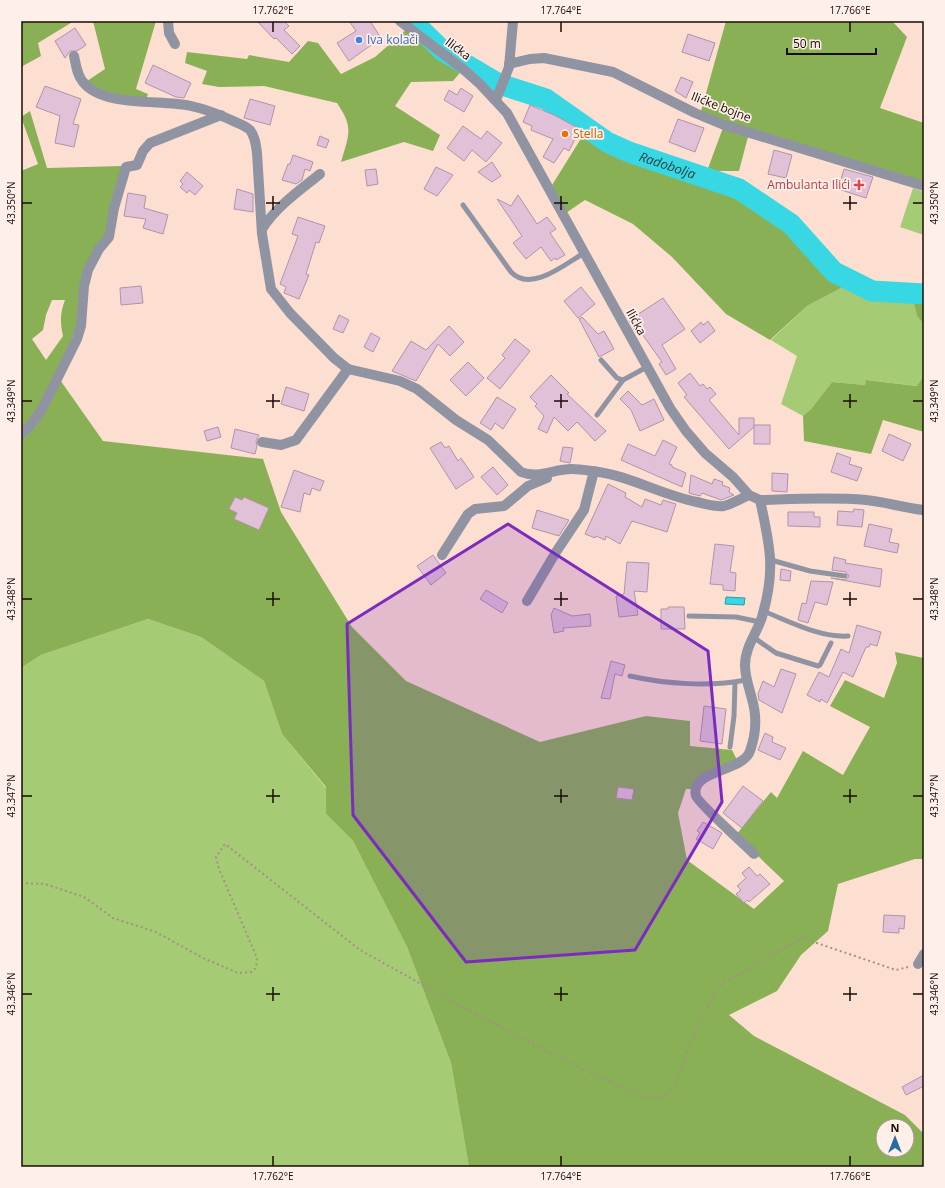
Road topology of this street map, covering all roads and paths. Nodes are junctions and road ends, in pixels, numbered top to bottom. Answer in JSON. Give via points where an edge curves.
{"nodes":[{"id":1,"x":168,"y":21,"type":"edge"},
{"id":2,"x":400,"y":21,"type":"edge"},
{"id":3,"x":513,"y":21,"type":"edge"},
{"id":4,"x":175,"y":44,"type":"dead end"},
{"id":5,"x":74,"y":56,"type":"dead end"},
{"id":6,"x":509,"y":65,"type":"junction"},
{"id":7,"x":496,"y":100,"type":"junction"},
{"id":8,"x":221,"y":115,"type":"junction"},
{"id":9,"x":320,"y":174,"type":"dead end"},
{"id":10,"x":924,"y":186,"type":"edge"},
{"id":11,"x":463,"y":205,"type":"dead end"},
{"id":12,"x":262,"y":229,"type":"junction"},
{"id":13,"x":584,"y":253,"type":"junction"},
{"id":14,"x":601,"y":360,"type":"dead end"},
{"id":15,"x":647,"y":367,"type":"junction"},
{"id":16,"x":348,"y":369,"type":"junction"},
{"id":17,"x":623,"y":380,"type":"junction"},
{"id":18,"x":597,"y":415,"type":"dead end"},
{"id":19,"x":21,"y":434,"type":"edge"},
{"id":20,"x":262,"y":442,"type":"dead end"},
{"id":21,"x":571,"y":469,"type":"junction"},
{"id":22,"x":594,"y":471,"type":"junction"},
{"id":23,"x":749,"y":495,"type":"junction"},
{"id":24,"x":760,"y":500,"type":"junction"},
{"id":25,"x":924,"y":510,"type":"edge"},
{"id":26,"x":442,"y":555,"type":"dead end"},
{"id":27,"x":771,"y":560,"type":"junction"},
{"id":28,"x":845,"y":576,"type":"dead end"},
{"id":29,"x":527,"y":601,"type":"dead end"},
{"id":30,"x":763,"y":611,"type":"junction"},
{"id":31,"x":689,"y":616,"type":"dead end"},
{"id":32,"x":760,"y":622,"type":"junction"},
{"id":33,"x":848,"y":636,"type":"dead end"},
{"id":34,"x":753,"y":637,"type":"junction"},
{"id":35,"x":831,"y":643,"type":"dead end"},
{"id":36,"x":630,"y":676,"type":"dead end"},
{"id":37,"x":746,"y":680,"type":"junction"},
{"id":38,"x":735,"y":683,"type":"junction"},
{"id":39,"x":730,"y":747,"type":"dead end"},
{"id":40,"x":754,"y":854,"type":"dead end"},
{"id":41,"x":21,"y":883,"type":"edge"},
{"id":42,"x":924,"y":954,"type":"edge"},
{"id":43,"x":918,"y":964,"type":"joint"}],
"edges":[{"from":1,"to":4,"type":"street","via":[[169,33]]},
{"from":2,"to":7,"type":"street","name":"Ilićka","via":[[463,68]]},
{"from":3,"to":6,"type":"street"},
{"from":5,"to":8,"type":"street","via":[[84,83],[112,98],[191,106]]},
{"from":6,"to":7,"type":"street","via":[[502,90]]},
{"from":6,"to":10,"type":"street","name":"Ilićke bojne","via":[[544,58],[613,72],[724,125]]},
{"from":7,"to":13,"type":"street","name":"Ilićka","via":[[507,113]]},
{"from":8,"to":12,"type":"street","via":[[244,125],[255,140]]},
{"from":8,"to":19,"type":"street","via":[[150,143],[137,165],[126,167],[109,236],[88,270],[77,340],[41,411]]},
{"from":9,"to":12,"type":"street","via":[[283,204]]},
{"from":11,"to":13,"type":"lane","via":[[511,272],[519,278],[534,279]]},
{"from":12,"to":16,"type":"street","via":[[271,290],[290,313]]},
{"from":13,"to":15,"type":"street","name":"Ilićka"},
{"from":14,"to":17,"type":"lane","via":[[613,374]]},
{"from":15,"to":17,"type":"lane"},
{"from":15,"to":23,"type":"street","name":"Ilićka","via":[[686,431]]},
{"from":16,"to":20,"type":"street","via":[[296,440],[281,445]]},
{"from":16,"to":21,"type":"street","via":[[400,381],[417,389],[456,420],[488,440],[521,472],[536,476],[554,470]]},
{"from":17,"to":18,"type":"lane"},
{"from":21,"to":22,"type":"street"},
{"from":21,"to":26,"type":"street","via":[[528,486],[504,506],[475,509],[468,514]]},
{"from":22,"to":23,"type":"street","via":[[710,505],[725,506]]},
{"from":22,"to":29,"type":"street","via":[[584,510]]},
{"from":23,"to":24,"type":"street","name":"Ilićka"},
{"from":24,"to":25,"type":"street","name":"Ilićka","via":[[843,499],[886,502]]},
{"from":24,"to":27,"type":"street"},
{"from":27,"to":28,"type":"lane","via":[[810,571]]},
{"from":27,"to":30,"type":"street","via":[[769,590]]},
{"from":30,"to":32,"type":"street"},
{"from":30,"to":33,"type":"lane","via":[[820,632],[839,637]]},
{"from":31,"to":32,"type":"lane","via":[[736,617]]},
{"from":32,"to":34,"type":"street"},
{"from":34,"to":35,"type":"lane","via":[[776,653],[818,666]]},
{"from":34,"to":37,"type":"street","via":[[748,646],[745,663]]},
{"from":36,"to":38,"type":"lane","via":[[680,683]]},
{"from":37,"to":38,"type":"lane"},
{"from":37,"to":40,"type":"street","via":[[756,715],[750,753],[739,764],[711,774],[700,781],[696,797]]},
{"from":38,"to":39,"type":"lane"},
{"from":41,"to":43,"type":"path","via":[[45,884],[84,897],[113,918],[156,932],[203,958],[238,973],[251,972],[256,968],[257,958],[216,857],[225,844],[360,950],[477,1015],[592,1074],[644,1097],[661,1098],[670,1093],[695,1031],[719,986],[802,938],[896,970]]},
{"from":42,"to":43,"type":"street"}]}
